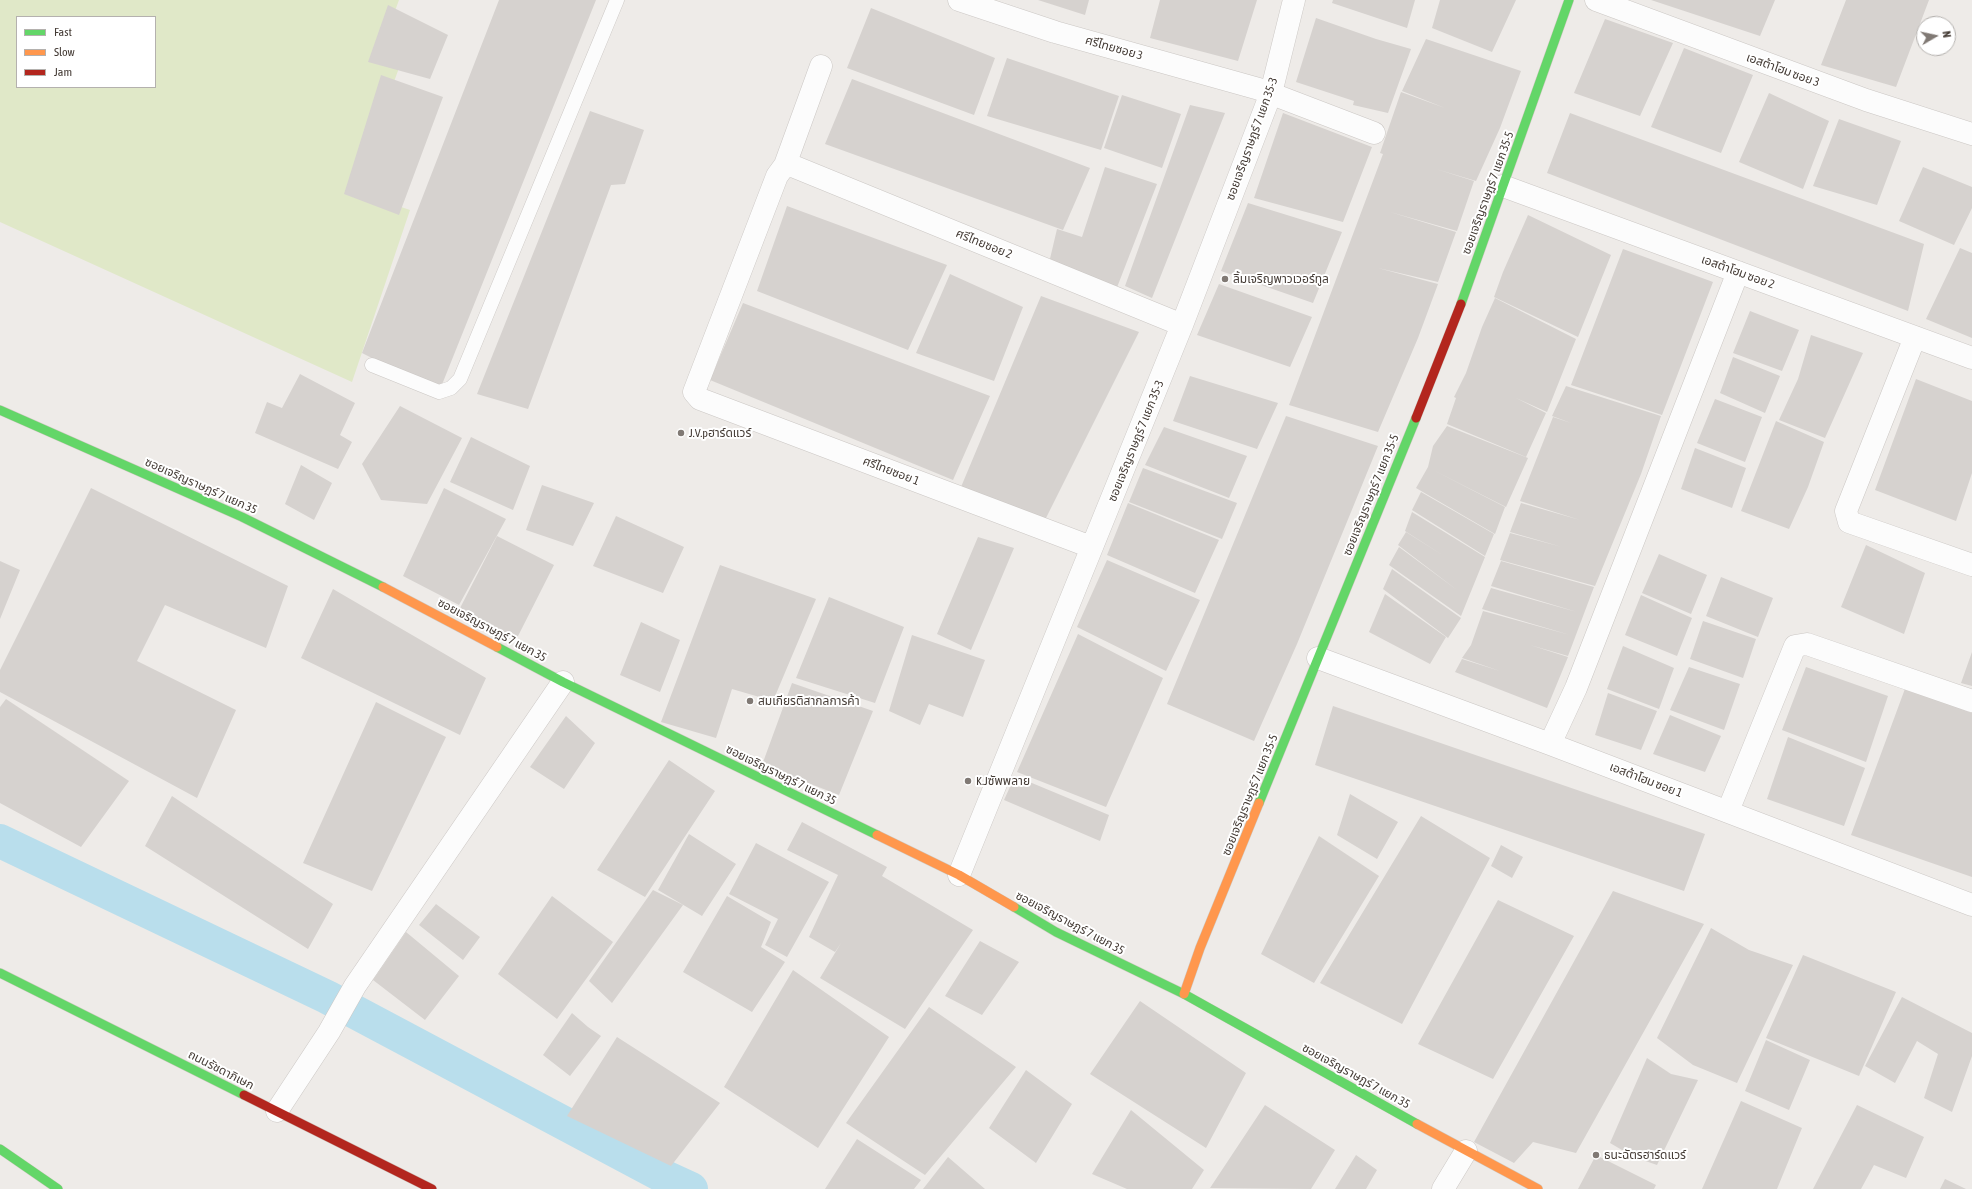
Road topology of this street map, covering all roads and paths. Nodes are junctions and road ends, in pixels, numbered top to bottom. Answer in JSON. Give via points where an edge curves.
{"nodes":[{"id":1,"x":618,"y":0,"type":"edge"},
{"id":2,"x":959,"y":0,"type":"edge"},
{"id":3,"x":1294,"y":0,"type":"edge"},
{"id":4,"x":1569,"y":0,"type":"edge"},
{"id":5,"x":1596,"y":0,"type":"edge"},
{"id":6,"x":821,"y":66,"type":"dead end"},
{"id":7,"x":1271,"y":93,"type":"junction"},
{"id":8,"x":1374,"y":133,"type":"dead end"},
{"id":9,"x":1972,"y":134,"type":"edge"},
{"id":10,"x":785,"y":165,"type":"junction"},
{"id":11,"x":1503,"y":186,"type":"junction"},
{"id":12,"x":1738,"y":272,"type":"junction"},
{"id":13,"x":1182,"y":325,"type":"junction"},
{"id":14,"x":1915,"y":337,"type":"junction"},
{"id":15,"x":1972,"y":358,"type":"edge"},
{"id":16,"x":372,"y":365,"type":"dead end"},
{"id":17,"x":0,"y":410,"type":"edge"},
{"id":18,"x":1091,"y":547,"type":"junction"},
{"id":19,"x":1972,"y":565,"type":"edge"},
{"id":20,"x":1318,"y":658,"type":"junction"},
{"id":21,"x":563,"y":682,"type":"junction"},
{"id":22,"x":1972,"y":701,"type":"edge"},
{"id":23,"x":1550,"y":744,"type":"junction"},
{"id":24,"x":1728,"y":811,"type":"junction"},
{"id":25,"x":959,"y":875,"type":"junction"},
{"id":26,"x":1972,"y":905,"type":"edge"},
{"id":27,"x":0,"y":972,"type":"edge"},
{"id":28,"x":1184,"y":994,"type":"junction"},
{"id":29,"x":277,"y":1111,"type":"junction"},
{"id":30,"x":0,"y":1149,"type":"edge"},
{"id":31,"x":1466,"y":1151,"type":"junction"},
{"id":32,"x":58,"y":1189,"type":"edge"},
{"id":33,"x":432,"y":1189,"type":"edge"},
{"id":34,"x":1443,"y":1189,"type":"edge"},
{"id":35,"x":1538,"y":1189,"type":"edge"}],
"edges":[{"from":1,"to":16,"type":"lane","via":[[460,379],[451,388],[439,392]]},
{"from":2,"to":7,"type":"street","name":"ศรีไทยซอย 3","via":[[1055,32]]},
{"from":3,"to":7,"type":"street","name":"ซอยเจริญราษฎร์ 7 แยก 35-3"},
{"from":4,"to":11,"type":"main road","name":"ซอยเจริญราษฎร์ 7 แยก 35-5"},
{"from":5,"to":9,"type":"street","name":"เอสต้าโฮม ซอย 3","via":[[1866,100]]},
{"from":6,"to":10,"type":"street"},
{"from":7,"to":8,"type":"street","name":"ศรีไทยซอย 3"},
{"from":7,"to":13,"type":"street","name":"ซอยเจริญราษฎร์ 7 แยก 35-3"},
{"from":10,"to":13,"type":"street","name":"ศรีไทยซอย 2"},
{"from":10,"to":18,"type":"street","name":"ศรีไทยซอย 1","via":[[777,176],[694,392],[700,400]]},
{"from":11,"to":12,"type":"street","name":"เอสต้าโฮม ซอย 2"},
{"from":11,"to":20,"type":"main road","name":"ซอยเจริญราษฎร์ 7 แยก 35-5","via":[[1448,338]]},
{"from":12,"to":14,"type":"street","name":"เอสต้าโฮม ซอย 2"},
{"from":12,"to":23,"type":"street","via":[[1576,688]]},
{"from":13,"to":18,"type":"street","name":"ซอยเจริญราษฎร์ 7 แยก 35-3"},
{"from":14,"to":15,"type":"street","name":"เอสต้าโฮม ซอย 2"},
{"from":14,"to":19,"type":"street","via":[[1846,511],[1849,522]]},
{"from":17,"to":21,"type":"main road","name":"ซอยเจริญราษฎร์ 7 แยก 35","via":[[242,517],[415,603]]},
{"from":18,"to":25,"type":"street","name":"ซอยเจริญราษฎร์ 7 แยก 35-3"},
{"from":20,"to":23,"type":"street","name":"เอสต้าโฮม ซอย 1"},
{"from":20,"to":28,"type":"main road","name":"ซอยเจริญราษฎร์ 7 แยก 35-5","via":[[1203,940]]},
{"from":21,"to":25,"type":"main road","name":"ซอยเจริญราษฎร์ 7 แยก 35"},
{"from":21,"to":29,"type":"street","via":[[355,986],[329,1032]]},
{"from":22,"to":24,"type":"street","via":[[1807,644],[1795,646]]},
{"from":23,"to":24,"type":"street","name":"เอสต้าโฮม ซอย 1"},
{"from":24,"to":26,"type":"street","name":"เอสต้าโฮม ซอย 1"},
{"from":25,"to":28,"type":"main road","name":"ซอยเจริญราษฎร์ 7 แยก 35","via":[[1056,932]]},
{"from":27,"to":29,"type":"main road","name":"ถนนรัชดาภิเษก"},
{"from":28,"to":31,"type":"main road","name":"ซอยเจริญราษฎร์ 7 แยก 35"},
{"from":29,"to":33,"type":"main road","name":"ถนนรัชดาภิเษก"},
{"from":30,"to":32,"type":"main road"},
{"from":31,"to":34,"type":"street"},
{"from":31,"to":35,"type":"main road","name":"ซอยเจริญราษฎร์ 7 แยก 35"}]}
